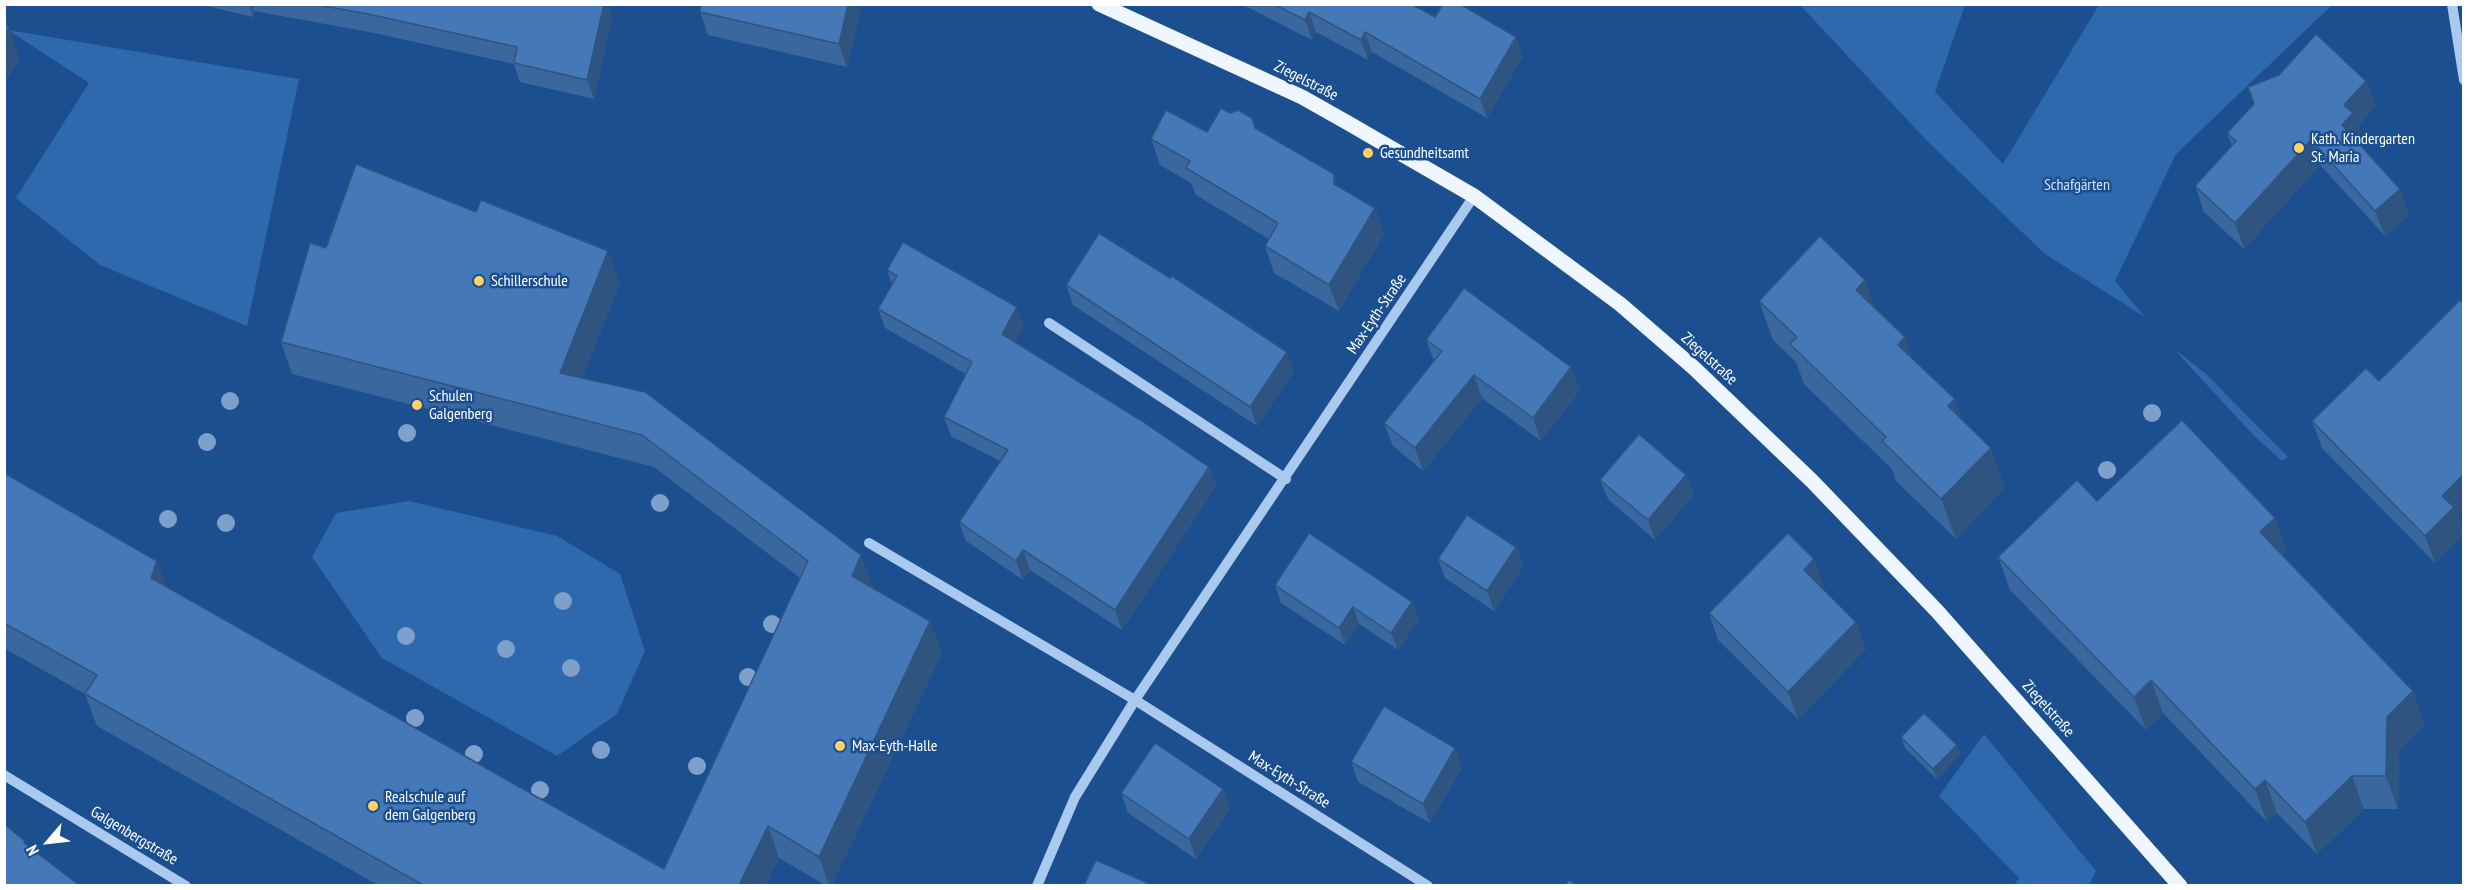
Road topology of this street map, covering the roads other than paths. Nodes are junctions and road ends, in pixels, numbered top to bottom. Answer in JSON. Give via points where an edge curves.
{"nodes":[{"id":1,"x":1099,"y":4,"type":"edge"},
{"id":2,"x":2452,"y":4,"type":"edge"},
{"id":3,"x":2463,"y":80,"type":"edge"},
{"id":4,"x":1474,"y":196,"type":"junction"},
{"id":5,"x":1049,"y":323,"type":"dead end"},
{"id":6,"x":1286,"y":478,"type":"junction"},
{"id":7,"x":869,"y":543,"type":"dead end"},
{"id":8,"x":1135,"y":700,"type":"junction"},
{"id":9,"x":4,"y":775,"type":"edge"},
{"id":10,"x":186,"y":885,"type":"edge"},
{"id":11,"x":1037,"y":885,"type":"edge"},
{"id":12,"x":1428,"y":885,"type":"edge"},
{"id":13,"x":2180,"y":885,"type":"edge"}],
"edges":[{"from":1,"to":4,"type":"main road","name":"Ziegelstraße","via":[[1302,97]]},
{"from":2,"to":3,"type":"street"},
{"from":4,"to":6,"type":"street","name":"Max-Eyth-Straße"},
{"from":4,"to":13,"type":"main road","name":"Ziegelstraße","via":[[1620,304],[1694,368],[1812,481],[1937,611]]},
{"from":5,"to":6,"type":"street"},
{"from":6,"to":8,"type":"street","name":"Max-Eyth-Straße"},
{"from":7,"to":8,"type":"street","name":"Max-Eyth-Straße"},
{"from":8,"to":11,"type":"street","name":"Max-Eyth-Straße","via":[[1076,797]]},
{"from":8,"to":12,"type":"street","name":"Max-Eyth-Straße"},
{"from":9,"to":10,"type":"street","name":"Galgenbergstraße"}]}
